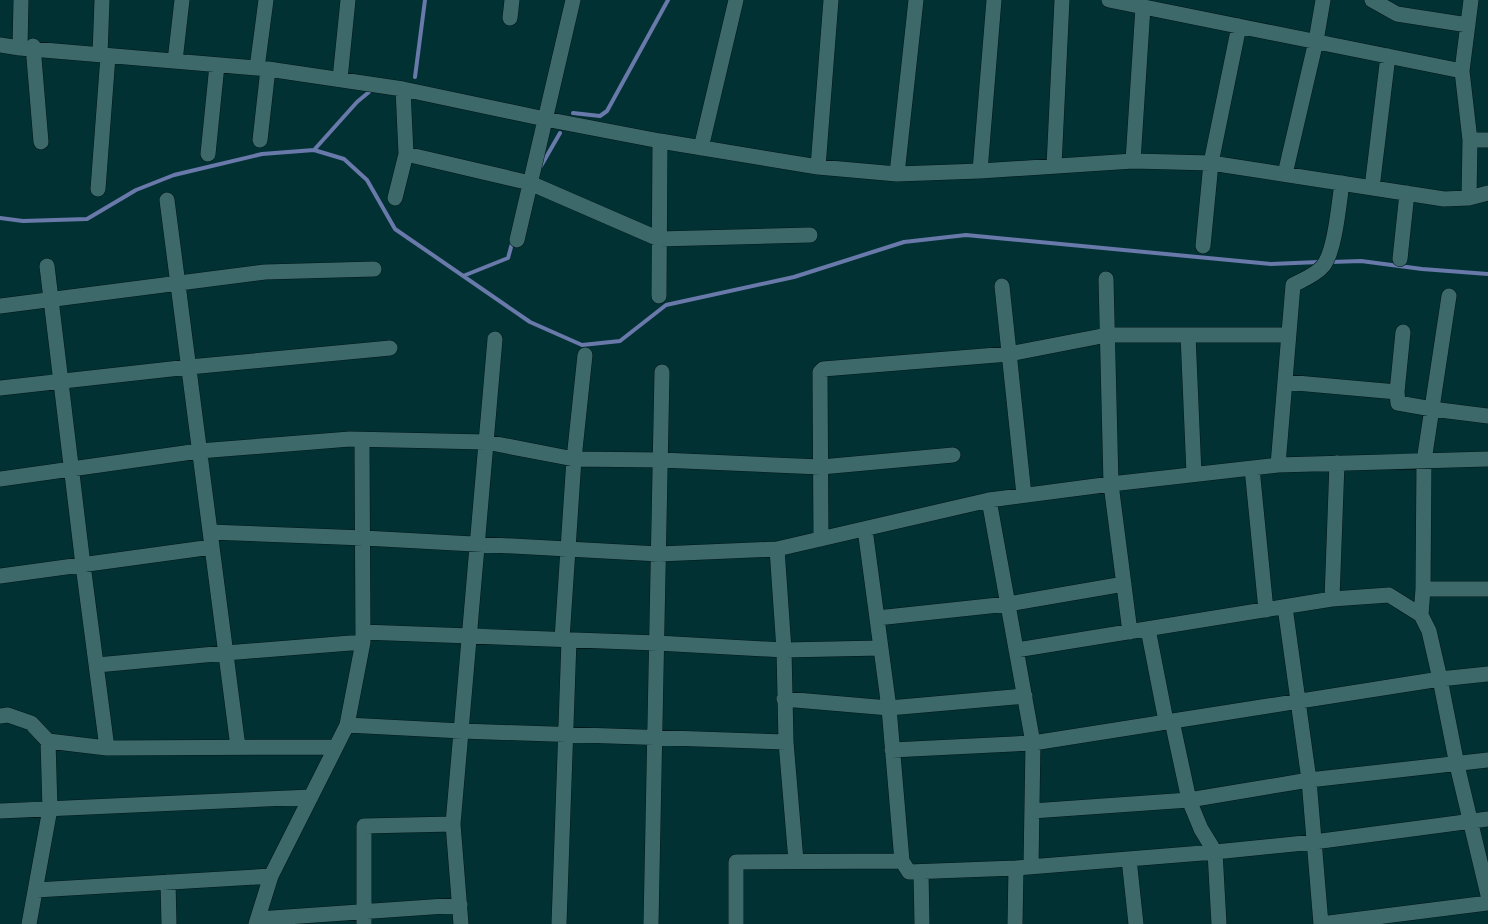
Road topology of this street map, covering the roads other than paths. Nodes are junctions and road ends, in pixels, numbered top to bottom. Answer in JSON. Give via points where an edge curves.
{"nodes":[{"id":1,"x":21,"y":0,"type":"edge"},
{"id":2,"x":102,"y":0,"type":"edge"},
{"id":3,"x":182,"y":0,"type":"edge"},
{"id":4,"x":266,"y":0,"type":"edge"},
{"id":5,"x":348,"y":0,"type":"edge"},
{"id":6,"x":512,"y":0,"type":"edge"},
{"id":7,"x":573,"y":0,"type":"edge"},
{"id":8,"x":736,"y":0,"type":"edge"},
{"id":9,"x":831,"y":0,"type":"edge"},
{"id":10,"x":916,"y":0,"type":"edge"},
{"id":11,"x":994,"y":0,"type":"edge"},
{"id":12,"x":1062,"y":0,"type":"edge"},
{"id":13,"x":1109,"y":0,"type":"edge"},
{"id":14,"x":1323,"y":0,"type":"edge"},
{"id":15,"x":1372,"y":0,"type":"edge"},
{"id":16,"x":1471,"y":0,"type":"edge"},
{"id":17,"x":1167,"y":6,"type":"edge"},
{"id":18,"x":1143,"y":7,"type":"junction"},
{"id":19,"x":510,"y":18,"type":"dead end"},
{"id":20,"x":1468,"y":25,"type":"junction"},
{"id":21,"x":1239,"y":26,"type":"junction"},
{"id":22,"x":1316,"y":41,"type":"junction"},
{"id":23,"x":0,"y":45,"type":"edge"},
{"id":24,"x":29,"y":48,"type":"junction"},
{"id":25,"x":104,"y":55,"type":"junction"},
{"id":26,"x":1388,"y":56,"type":"junction"},
{"id":27,"x":175,"y":61,"type":"junction"},
{"id":28,"x":217,"y":64,"type":"junction"},
{"id":29,"x":262,"y":68,"type":"junction"},
{"id":30,"x":1462,"y":71,"type":"junction"},
{"id":31,"x":340,"y":79,"type":"junction"},
{"id":32,"x":404,"y":89,"type":"junction"},
{"id":33,"x":545,"y":120,"type":"junction"},
{"id":34,"x":260,"y":140,"type":"dead end"},
{"id":35,"x":1470,"y":140,"type":"junction"},
{"id":36,"x":1488,"y":140,"type":"edge"},
{"id":37,"x":660,"y":141,"type":"junction"},
{"id":38,"x":41,"y":142,"type":"dead end"},
{"id":39,"x":701,"y":148,"type":"junction"},
{"id":40,"x":208,"y":154,"type":"dead end"},
{"id":41,"x":406,"y":154,"type":"junction"},
{"id":42,"x":1133,"y":161,"type":"junction"},
{"id":43,"x":1211,"y":163,"type":"junction"},
{"id":44,"x":1054,"y":166,"type":"junction"},
{"id":45,"x":818,"y":168,"type":"junction"},
{"id":46,"x":980,"y":171,"type":"junction"},
{"id":47,"x":898,"y":174,"type":"junction"},
{"id":48,"x":1285,"y":174,"type":"junction"},
{"id":49,"x":530,"y":183,"type":"junction"},
{"id":50,"x":1342,"y":183,"type":"junction"},
{"id":51,"x":1372,"y":188,"type":"junction"},
{"id":52,"x":98,"y":189,"type":"dead end"},
{"id":53,"x":1407,"y":193,"type":"junction"},
{"id":54,"x":1488,"y":193,"type":"edge"},
{"id":55,"x":395,"y":198,"type":"dead end"},
{"id":56,"x":1469,"y":198,"type":"junction"},
{"id":57,"x":167,"y":200,"type":"dead end"},
{"id":58,"x":810,"y":235,"type":"dead end"},
{"id":59,"x":659,"y":239,"type":"junction"},
{"id":60,"x":517,"y":240,"type":"dead end"},
{"id":61,"x":1203,"y":246,"type":"dead end"},
{"id":62,"x":1400,"y":259,"type":"dead end"},
{"id":63,"x":48,"y":266,"type":"dead end"},
{"id":64,"x":374,"y":269,"type":"dead end"},
{"id":65,"x":1106,"y":279,"type":"dead end"},
{"id":66,"x":178,"y":283,"type":"junction"},
{"id":67,"x":1002,"y":286,"type":"dead end"},
{"id":68,"x":659,"y":296,"type":"dead end"},
{"id":69,"x":1449,"y":296,"type":"dead end"},
{"id":70,"x":52,"y":299,"type":"junction"},
{"id":71,"x":0,"y":306,"type":"edge"},
{"id":72,"x":1403,"y":332,"type":"dead end"},
{"id":73,"x":1108,"y":335,"type":"junction"},
{"id":74,"x":1188,"y":335,"type":"junction"},
{"id":75,"x":1289,"y":336,"type":"junction"},
{"id":76,"x":495,"y":339,"type":"dead end"},
{"id":77,"x":390,"y":348,"type":"dead end"},
{"id":78,"x":1009,"y":354,"type":"junction"},
{"id":79,"x":585,"y":356,"type":"dead end"},
{"id":80,"x":189,"y":367,"type":"junction"},
{"id":81,"x":662,"y":372,"type":"dead end"},
{"id":82,"x":61,"y":381,"type":"junction"},
{"id":83,"x":1285,"y":382,"type":"junction"},
{"id":84,"x":0,"y":388,"type":"edge"},
{"id":85,"x":1397,"y":392,"type":"junction"},
{"id":86,"x":1432,"y":409,"type":"junction"},
{"id":87,"x":1488,"y":416,"type":"edge"},
{"id":88,"x":362,"y":440,"type":"junction"},
{"id":89,"x":486,"y":442,"type":"junction"},
{"id":90,"x":200,"y":450,"type":"junction"},
{"id":91,"x":953,"y":455,"type":"dead end"},
{"id":92,"x":574,"y":459,"type":"junction"},
{"id":93,"x":1488,"y":459,"type":"edge"},
{"id":94,"x":661,"y":460,"type":"junction"},
{"id":95,"x":1424,"y":461,"type":"junction"},
{"id":96,"x":1337,"y":463,"type":"junction"},
{"id":97,"x":1278,"y":465,"type":"junction"},
{"id":98,"x":821,"y":467,"type":"junction"},
{"id":99,"x":72,"y":468,"type":"junction"},
{"id":100,"x":1252,"y":468,"type":"junction"},
{"id":101,"x":1194,"y":474,"type":"junction"},
{"id":102,"x":0,"y":479,"type":"edge"},
{"id":103,"x":1111,"y":484,"type":"junction"},
{"id":104,"x":1024,"y":495,"type":"junction"},
{"id":105,"x":989,"y":500,"type":"junction"},
{"id":106,"x":865,"y":529,"type":"junction"},
{"id":107,"x":364,"y":538,"type":"junction"},
{"id":108,"x":821,"y":539,"type":"junction"},
{"id":109,"x":211,"y":540,"type":"junction"},
{"id":110,"x":478,"y":544,"type":"junction"},
{"id":111,"x":568,"y":549,"type":"junction"},
{"id":112,"x":777,"y":549,"type":"junction"},
{"id":113,"x":659,"y":554,"type":"junction"},
{"id":114,"x":83,"y":564,"type":"junction"},
{"id":115,"x":0,"y":576,"type":"edge"},
{"id":116,"x":1124,"y":584,"type":"junction"},
{"id":117,"x":1423,"y":589,"type":"junction"},
{"id":118,"x":1488,"y":589,"type":"edge"},
{"id":119,"x":1332,"y":599,"type":"junction"},
{"id":120,"x":1008,"y":604,"type":"junction"},
{"id":121,"x":1285,"y":607,"type":"junction"},
{"id":122,"x":1266,"y":610,"type":"junction"},
{"id":123,"x":1422,"y":615,"type":"junction"},
{"id":124,"x":877,"y":618,"type":"junction"},
{"id":125,"x":1148,"y":629,"type":"junction"},
{"id":126,"x":1130,"y":632,"type":"junction"},
{"id":127,"x":470,"y":636,"type":"junction"},
{"id":128,"x":363,"y":637,"type":"junction"},
{"id":129,"x":566,"y":640,"type":"junction"},
{"id":130,"x":657,"y":643,"type":"junction"},
{"id":131,"x":881,"y":648,"type":"junction"},
{"id":132,"x":784,"y":650,"type":"junction"},
{"id":133,"x":1016,"y":650,"type":"junction"},
{"id":134,"x":226,"y":653,"type":"junction"},
{"id":135,"x":97,"y":665,"type":"junction"},
{"id":136,"x":1488,"y":674,"type":"edge"},
{"id":137,"x":1440,"y":679,"type":"junction"},
{"id":138,"x":1025,"y":696,"type":"junction"},
{"id":139,"x":784,"y":699,"type":"junction"},
{"id":140,"x":1299,"y":701,"type":"junction"},
{"id":141,"x":889,"y":708,"type":"junction"},
{"id":142,"x":0,"y":716,"type":"edge"},
{"id":143,"x":1169,"y":721,"type":"junction"},
{"id":144,"x":347,"y":725,"type":"junction"},
{"id":145,"x":462,"y":731,"type":"junction"},
{"id":146,"x":566,"y":734,"type":"junction"},
{"id":147,"x":655,"y":737,"type":"junction"},
{"id":148,"x":48,"y":741,"type":"junction"},
{"id":149,"x":786,"y":742,"type":"junction"},
{"id":150,"x":1033,"y":743,"type":"junction"},
{"id":151,"x":238,"y":747,"type":"junction"},
{"id":152,"x":336,"y":747,"type":"junction"},
{"id":153,"x":107,"y":748,"type":"junction"},
{"id":154,"x":892,"y":750,"type":"junction"},
{"id":155,"x":1488,"y":760,"type":"edge"},
{"id":156,"x":1457,"y":765,"type":"junction"},
{"id":157,"x":1310,"y":780,"type":"junction"},
{"id":158,"x":311,"y":797,"type":"junction"},
{"id":159,"x":1189,"y":800,"type":"junction"},
{"id":160,"x":50,"y":809,"type":"junction"},
{"id":161,"x":0,"y":811,"type":"edge"},
{"id":162,"x":1032,"y":811,"type":"junction"},
{"id":163,"x":1488,"y":819,"type":"edge"},
{"id":164,"x":1470,"y":821,"type":"junction"},
{"id":165,"x":454,"y":824,"type":"junction"},
{"id":166,"x":1314,"y":842,"type":"junction"},
{"id":167,"x":1215,"y":852,"type":"junction"},
{"id":168,"x":1130,"y":859,"type":"junction"},
{"id":169,"x":796,"y":861,"type":"junction"},
{"id":170,"x":902,"y":861,"type":"junction"},
{"id":171,"x":1023,"y":867,"type":"junction"},
{"id":172,"x":921,"y":872,"type":"junction"},
{"id":173,"x":271,"y":876,"type":"junction"},
{"id":174,"x":168,"y":882,"type":"junction"},
{"id":175,"x":36,"y":890,"type":"junction"},
{"id":176,"x":1488,"y":895,"type":"edge"},
{"id":177,"x":1488,"y":903,"type":"edge"},
{"id":178,"x":460,"y":905,"type":"junction"},
{"id":179,"x":364,"y":918,"type":"edge"},
{"id":180,"x":257,"y":922,"type":"edge"},
{"id":181,"x":29,"y":924,"type":"edge"},
{"id":182,"x":169,"y":924,"type":"edge"},
{"id":183,"x":461,"y":924,"type":"edge"},
{"id":184,"x":559,"y":924,"type":"edge"},
{"id":185,"x":651,"y":924,"type":"edge"},
{"id":186,"x":736,"y":924,"type":"edge"},
{"id":187,"x":922,"y":924,"type":"edge"},
{"id":188,"x":1015,"y":924,"type":"edge"},
{"id":189,"x":1136,"y":924,"type":"edge"},
{"id":190,"x":1219,"y":924,"type":"edge"}],
"edges":[{"from":1,"to":24,"type":"street"},
{"from":2,"to":25,"type":"street"},
{"from":3,"to":27,"type":"street"},
{"from":4,"to":29,"type":"street"},
{"from":5,"to":31,"type":"street"},
{"from":6,"to":19,"type":"street"},
{"from":7,"to":33,"type":"street"},
{"from":8,"to":39,"type":"street"},
{"from":9,"to":45,"type":"street"},
{"from":10,"to":47,"type":"street"},
{"from":11,"to":46,"type":"street"},
{"from":12,"to":44,"type":"street"},
{"from":13,"to":18,"type":"street"},
{"from":14,"to":22,"type":"street"},
{"from":15,"to":20,"type":"street","via":[[1397,14]]},
{"from":16,"to":20,"type":"street"},
{"from":17,"to":18,"type":"street"},
{"from":17,"to":21,"type":"street"},
{"from":18,"to":42,"type":"street"},
{"from":20,"to":30,"type":"street"},
{"from":21,"to":22,"type":"street"},
{"from":21,"to":43,"type":"street"},
{"from":22,"to":26,"type":"street"},
{"from":22,"to":48,"type":"street"},
{"from":23,"to":24,"type":"street"},
{"from":24,"to":25,"type":"street"},
{"from":24,"to":38,"type":"street"},
{"from":25,"to":27,"type":"street"},
{"from":25,"to":52,"type":"street"},
{"from":26,"to":30,"type":"street"},
{"from":26,"to":51,"type":"street"},
{"from":27,"to":28,"type":"street"},
{"from":28,"to":29,"type":"street"},
{"from":28,"to":40,"type":"street"},
{"from":29,"to":31,"type":"street"},
{"from":29,"to":34,"type":"street"},
{"from":30,"to":35,"type":"street"},
{"from":31,"to":32,"type":"street"},
{"from":32,"to":33,"type":"street"},
{"from":32,"to":41,"type":"street"},
{"from":33,"to":37,"type":"street"},
{"from":33,"to":49,"type":"street"},
{"from":35,"to":36,"type":"street"},
{"from":35,"to":56,"type":"street"},
{"from":37,"to":39,"type":"street"},
{"from":37,"to":59,"type":"street"},
{"from":39,"to":45,"type":"street"},
{"from":41,"to":49,"type":"street"},
{"from":41,"to":55,"type":"street"},
{"from":42,"to":43,"type":"street"},
{"from":42,"to":44,"type":"street"},
{"from":43,"to":48,"type":"street"},
{"from":43,"to":61,"type":"street"},
{"from":44,"to":46,"type":"street"},
{"from":45,"to":47,"type":"street"},
{"from":46,"to":47,"type":"street"},
{"from":48,"to":50,"type":"street"},
{"from":49,"to":59,"type":"street"},
{"from":49,"to":60,"type":"street"},
{"from":50,"to":51,"type":"street"},
{"from":50,"to":75,"type":"street","via":[[1326,260],[1313,274],[1293,285]]},
{"from":51,"to":53,"type":"street"},
{"from":53,"to":56,"type":"street","via":[[1444,199]]},
{"from":53,"to":62,"type":"street"},
{"from":54,"to":56,"type":"street"},
{"from":57,"to":66,"type":"street"},
{"from":58,"to":59,"type":"street"},
{"from":59,"to":68,"type":"street"},
{"from":63,"to":70,"type":"street"},
{"from":64,"to":66,"type":"street","via":[[265,272]]},
{"from":65,"to":73,"type":"street"},
{"from":66,"to":70,"type":"street"},
{"from":66,"to":80,"type":"street"},
{"from":67,"to":78,"type":"street"},
{"from":69,"to":86,"type":"street"},
{"from":70,"to":71,"type":"street"},
{"from":70,"to":82,"type":"street"},
{"from":72,"to":85,"type":"street"},
{"from":73,"to":74,"type":"street"},
{"from":73,"to":78,"type":"street"},
{"from":73,"to":103,"type":"street"},
{"from":74,"to":75,"type":"street"},
{"from":74,"to":101,"type":"street"},
{"from":75,"to":83,"type":"street"},
{"from":76,"to":89,"type":"street"},
{"from":77,"to":80,"type":"street"},
{"from":78,"to":98,"type":"street","via":[[821,370]]},
{"from":78,"to":104,"type":"street"},
{"from":79,"to":92,"type":"street"},
{"from":80,"to":82,"type":"street"},
{"from":80,"to":90,"type":"street"},
{"from":81,"to":94,"type":"street"},
{"from":82,"to":84,"type":"street"},
{"from":82,"to":99,"type":"street"},
{"from":83,"to":85,"type":"street"},
{"from":83,"to":97,"type":"street"},
{"from":85,"to":86,"type":"street","via":[[1398,402]]},
{"from":86,"to":87,"type":"street"},
{"from":86,"to":95,"type":"street"},
{"from":88,"to":89,"type":"street"},
{"from":88,"to":90,"type":"street"},
{"from":88,"to":107,"type":"street"},
{"from":89,"to":92,"type":"street"},
{"from":89,"to":110,"type":"street"},
{"from":90,"to":99,"type":"street"},
{"from":90,"to":109,"type":"street"},
{"from":91,"to":98,"type":"street"},
{"from":92,"to":94,"type":"street"},
{"from":92,"to":111,"type":"street"},
{"from":93,"to":95,"type":"street"},
{"from":94,"to":98,"type":"street"},
{"from":94,"to":113,"type":"street"},
{"from":95,"to":96,"type":"street"},
{"from":95,"to":117,"type":"street"},
{"from":96,"to":97,"type":"street"},
{"from":96,"to":119,"type":"street"},
{"from":97,"to":100,"type":"street"},
{"from":98,"to":108,"type":"street"},
{"from":99,"to":102,"type":"street"},
{"from":99,"to":114,"type":"street"},
{"from":100,"to":101,"type":"street"},
{"from":100,"to":122,"type":"street"},
{"from":101,"to":103,"type":"street"},
{"from":103,"to":104,"type":"street"},
{"from":103,"to":116,"type":"street"},
{"from":104,"to":105,"type":"street"},
{"from":105,"to":106,"type":"street"},
{"from":105,"to":120,"type":"street"},
{"from":106,"to":108,"type":"street"},
{"from":106,"to":124,"type":"street"},
{"from":107,"to":109,"type":"street"},
{"from":107,"to":110,"type":"street"},
{"from":107,"to":128,"type":"street"},
{"from":108,"to":112,"type":"street"},
{"from":109,"to":114,"type":"street"},
{"from":109,"to":134,"type":"street"},
{"from":110,"to":111,"type":"street"},
{"from":110,"to":127,"type":"street"},
{"from":111,"to":113,"type":"street"},
{"from":111,"to":129,"type":"street"},
{"from":112,"to":113,"type":"street"},
{"from":112,"to":132,"type":"street"},
{"from":113,"to":130,"type":"street"},
{"from":114,"to":115,"type":"street"},
{"from":114,"to":135,"type":"street"},
{"from":116,"to":120,"type":"street"},
{"from":116,"to":126,"type":"street"},
{"from":117,"to":118,"type":"street"},
{"from":117,"to":123,"type":"street"},
{"from":119,"to":121,"type":"street"},
{"from":119,"to":123,"type":"street","via":[[1389,595]]},
{"from":120,"to":124,"type":"street"},
{"from":120,"to":133,"type":"street"},
{"from":121,"to":122,"type":"street"},
{"from":121,"to":140,"type":"street"},
{"from":122,"to":125,"type":"street"},
{"from":123,"to":137,"type":"street"},
{"from":124,"to":131,"type":"street"},
{"from":125,"to":126,"type":"street"},
{"from":125,"to":143,"type":"street"},
{"from":126,"to":133,"type":"street"},
{"from":127,"to":128,"type":"street"},
{"from":127,"to":129,"type":"street"},
{"from":127,"to":145,"type":"street"},
{"from":128,"to":134,"type":"street"},
{"from":128,"to":144,"type":"street"},
{"from":129,"to":130,"type":"street"},
{"from":129,"to":146,"type":"street"},
{"from":130,"to":132,"type":"street"},
{"from":130,"to":147,"type":"street"},
{"from":131,"to":132,"type":"street"},
{"from":131,"to":141,"type":"street"},
{"from":132,"to":139,"type":"street"},
{"from":133,"to":138,"type":"street"},
{"from":134,"to":135,"type":"street"},
{"from":134,"to":151,"type":"street"},
{"from":135,"to":153,"type":"street"},
{"from":136,"to":137,"type":"street"},
{"from":137,"to":140,"type":"street"},
{"from":137,"to":156,"type":"street"},
{"from":138,"to":141,"type":"street"},
{"from":138,"to":150,"type":"street"},
{"from":139,"to":141,"type":"street"},
{"from":139,"to":149,"type":"street"},
{"from":140,"to":143,"type":"street"},
{"from":140,"to":157,"type":"street"},
{"from":141,"to":154,"type":"street"},
{"from":142,"to":148,"type":"street","via":[[8,715],[31,723]]},
{"from":143,"to":150,"type":"street"},
{"from":143,"to":159,"type":"street"},
{"from":144,"to":145,"type":"street"},
{"from":144,"to":152,"type":"street"},
{"from":145,"to":146,"type":"street"},
{"from":145,"to":165,"type":"street"},
{"from":146,"to":147,"type":"street"},
{"from":146,"to":184,"type":"street"},
{"from":147,"to":149,"type":"street"},
{"from":147,"to":185,"type":"street"},
{"from":148,"to":153,"type":"street"},
{"from":148,"to":160,"type":"street"},
{"from":149,"to":169,"type":"street"},
{"from":150,"to":154,"type":"street"},
{"from":150,"to":162,"type":"street"},
{"from":151,"to":152,"type":"street"},
{"from":151,"to":153,"type":"street"},
{"from":152,"to":158,"type":"street"},
{"from":154,"to":170,"type":"street"},
{"from":155,"to":156,"type":"street"},
{"from":156,"to":157,"type":"street"},
{"from":156,"to":164,"type":"street"},
{"from":157,"to":159,"type":"street"},
{"from":157,"to":166,"type":"street"},
{"from":158,"to":160,"type":"street"},
{"from":158,"to":173,"type":"street"},
{"from":159,"to":162,"type":"street"},
{"from":159,"to":167,"type":"street"},
{"from":160,"to":161,"type":"street"},
{"from":160,"to":175,"type":"street"},
{"from":162,"to":171,"type":"street"},
{"from":163,"to":164,"type":"street"},
{"from":164,"to":166,"type":"street"},
{"from":164,"to":176,"type":"street"},
{"from":165,"to":178,"type":"street"},
{"from":165,"to":179,"type":"street","via":[[364,826]]},
{"from":166,"to":167,"type":"street"},
{"from":166,"to":177,"type":"street","via":[[1321,924]]},
{"from":167,"to":168,"type":"street"},
{"from":167,"to":190,"type":"street"},
{"from":168,"to":171,"type":"street"},
{"from":168,"to":189,"type":"street"},
{"from":169,"to":170,"type":"street"},
{"from":169,"to":186,"type":"street","via":[[736,862]]},
{"from":170,"to":172,"type":"street","via":[[909,872]]},
{"from":171,"to":172,"type":"street"},
{"from":171,"to":188,"type":"street"},
{"from":172,"to":187,"type":"street"},
{"from":173,"to":174,"type":"street"},
{"from":173,"to":180,"type":"street"},
{"from":174,"to":175,"type":"street"},
{"from":174,"to":182,"type":"street"},
{"from":175,"to":181,"type":"street"},
{"from":178,"to":179,"type":"street"},
{"from":178,"to":183,"type":"street"},
{"from":179,"to":180,"type":"street"}]}
